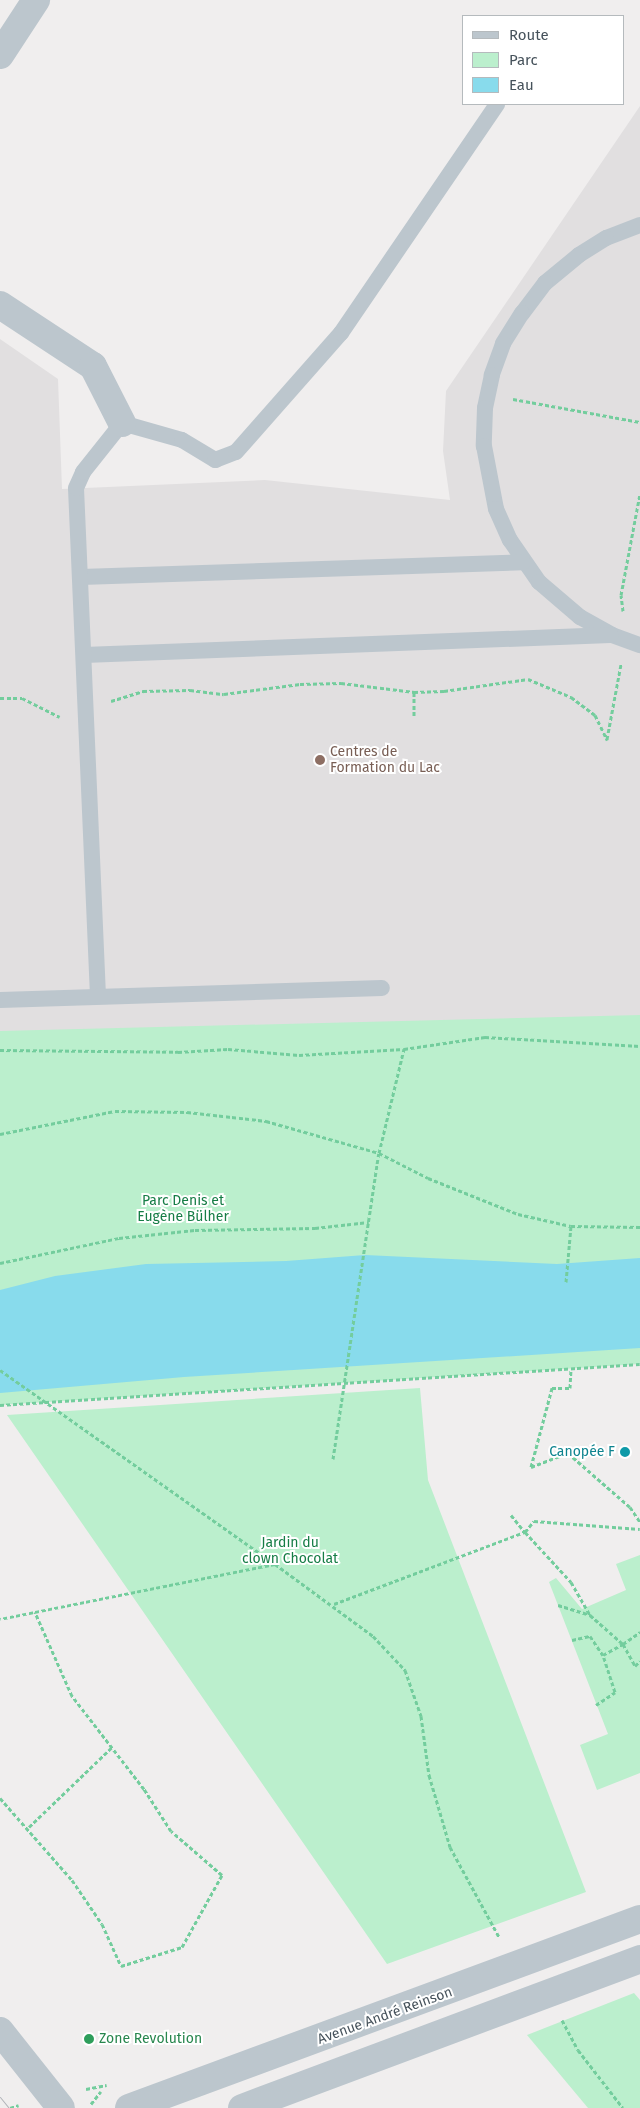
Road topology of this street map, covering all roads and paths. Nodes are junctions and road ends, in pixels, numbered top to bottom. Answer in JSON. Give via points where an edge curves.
{"nodes":[{"id":1,"x":36,"y":0,"type":"edge"},
{"id":2,"x":0,"y":55,"type":"edge"},
{"id":3,"x":497,"y":105,"type":"edge"},
{"id":4,"x":640,"y":225,"type":"edge"},
{"id":5,"x":0,"y":305,"type":"edge"},
{"id":6,"x":488,"y":394,"type":"junction"},
{"id":7,"x":640,"y":422,"type":"edge"},
{"id":8,"x":122,"y":423,"type":"junction"},
{"id":9,"x":524,"y":562,"type":"junction"},
{"id":10,"x":81,"y":576,"type":"junction"},
{"id":11,"x":612,"y":635,"type":"junction"},
{"id":12,"x":640,"y":645,"type":"edge"},
{"id":13,"x":84,"y":655,"type":"junction"},
{"id":14,"x":414,"y":692,"type":"junction"},
{"id":15,"x":0,"y":698,"type":"edge"},
{"id":16,"x":88,"y":715,"type":"junction"},
{"id":17,"x":414,"y":718,"type":"dead end"},
{"id":18,"x":607,"y":740,"type":"dead end"},
{"id":19,"x":382,"y":988,"type":"dead end"},
{"id":20,"x":98,"y":996,"type":"junction"},
{"id":21,"x":0,"y":1000,"type":"edge"},
{"id":22,"x":640,"y":1046,"type":"edge"},
{"id":23,"x":404,"y":1049,"type":"junction"},
{"id":24,"x":0,"y":1050,"type":"edge"},
{"id":25,"x":0,"y":1134,"type":"edge"},
{"id":26,"x":379,"y":1152,"type":"junction"},
{"id":27,"x":369,"y":1222,"type":"junction"},
{"id":28,"x":571,"y":1226,"type":"junction"},
{"id":29,"x":640,"y":1227,"type":"edge"},
{"id":30,"x":0,"y":1263,"type":"edge"},
{"id":31,"x":566,"y":1282,"type":"dead end"},
{"id":32,"x":640,"y":1364,"type":"edge"},
{"id":33,"x":572,"y":1369,"type":"junction"},
{"id":34,"x":0,"y":1370,"type":"edge"},
{"id":35,"x":346,"y":1382,"type":"junction"},
{"id":36,"x":46,"y":1402,"type":"junction"},
{"id":37,"x":0,"y":1405,"type":"edge"},
{"id":38,"x":333,"y":1459,"type":"dead end"},
{"id":39,"x":511,"y":1515,"type":"dead end"},
{"id":40,"x":640,"y":1522,"type":"edge"},
{"id":41,"x":640,"y":1529,"type":"edge"},
{"id":42,"x":525,"y":1532,"type":"junction"},
{"id":43,"x":275,"y":1564,"type":"junction"},
{"id":44,"x":333,"y":1604,"type":"junction"},
{"id":45,"x":558,"y":1606,"type":"dead end"},
{"id":46,"x":35,"y":1612,"type":"junction"},
{"id":47,"x":590,"y":1615,"type":"junction"},
{"id":48,"x":0,"y":1619,"type":"edge"},
{"id":49,"x":640,"y":1632,"type":"edge"},
{"id":50,"x":572,"y":1640,"type":"dead end"},
{"id":51,"x":623,"y":1644,"type":"junction"},
{"id":52,"x":603,"y":1655,"type":"junction"},
{"id":53,"x":640,"y":1661,"type":"edge"},
{"id":54,"x":596,"y":1705,"type":"dead end"},
{"id":55,"x":112,"y":1747,"type":"junction"},
{"id":56,"x":0,"y":1798,"type":"edge"},
{"id":57,"x":29,"y":1827,"type":"junction"},
{"id":58,"x":640,"y":1920,"type":"edge"},
{"id":59,"x":501,"y":1941,"type":"dead end"},
{"id":60,"x":640,"y":1959,"type":"edge"},
{"id":61,"x":560,"y":2015,"type":"dead end"},
{"id":62,"x":0,"y":2031,"type":"edge"},
{"id":63,"x":105,"y":2085,"type":"dead end"},
{"id":64,"x":61,"y":2108,"type":"edge"},
{"id":65,"x":88,"y":2108,"type":"edge"},
{"id":66,"x":129,"y":2108,"type":"edge"},
{"id":67,"x":242,"y":2108,"type":"edge"},
{"id":68,"x":623,"y":2108,"type":"edge"}],
"edges":[{"from":1,"to":2,"type":"street"},
{"from":3,"to":8,"type":"lane","via":[[341,332],[236,452],[215,460],[182,440]]},
{"from":4,"to":6,"type":"lane","via":[[606,238],[545,283],[504,344]]},
{"from":5,"to":8,"type":"street","via":[[93,366]]},
{"from":6,"to":7,"type":"path"},
{"from":6,"to":9,"type":"lane","via":[[484,446],[488,481],[496,509]]},
{"from":8,"to":10,"type":"lane","via":[[83,472],[76,488]]},
{"from":9,"to":10,"type":"lane"},
{"from":9,"to":11,"type":"lane","via":[[558,600]]},
{"from":10,"to":13,"type":"lane"},
{"from":11,"to":12,"type":"lane"},
{"from":11,"to":13,"type":"lane"},
{"from":13,"to":16,"type":"lane"},
{"from":14,"to":16,"type":"path","via":[[342,682],[224,694],[190,690],[143,692],[104,703]]},
{"from":14,"to":17,"type":"path"},
{"from":14,"to":18,"type":"path","via":[[528,679],[571,697],[595,715]]},
{"from":15,"to":16,"type":"path","via":[[22,698],[63,719]]},
{"from":16,"to":20,"type":"lane"},
{"from":19,"to":20,"type":"lane"},
{"from":20,"to":21,"type":"lane"},
{"from":22,"to":23,"type":"path","via":[[485,1037]]},
{"from":23,"to":24,"type":"path","via":[[299,1055],[228,1049],[178,1052]]},
{"from":23,"to":26,"type":"path"},
{"from":25,"to":26,"type":"path","via":[[115,1111],[187,1112],[266,1121]]},
{"from":26,"to":27,"type":"path"},
{"from":26,"to":28,"type":"path","via":[[428,1178],[518,1214]]},
{"from":27,"to":30,"type":"path","via":[[315,1228],[195,1230],[119,1238]]},
{"from":27,"to":35,"type":"path"},
{"from":28,"to":29,"type":"path"},
{"from":28,"to":31,"type":"path"},
{"from":32,"to":33,"type":"path"},
{"from":33,"to":35,"type":"path"},
{"from":33,"to":40,"type":"path","via":[[570,1388],[552,1388],[531,1467],[568,1453],[630,1507]]},
{"from":34,"to":36,"type":"path"},
{"from":35,"to":36,"type":"path"},
{"from":35,"to":38,"type":"path"},
{"from":36,"to":37,"type":"path"},
{"from":36,"to":43,"type":"path"},
{"from":39,"to":42,"type":"path"},
{"from":41,"to":42,"type":"path","via":[[534,1521]]},
{"from":42,"to":44,"type":"path"},
{"from":42,"to":47,"type":"path","via":[[571,1582]]},
{"from":43,"to":44,"type":"path"},
{"from":43,"to":46,"type":"path"},
{"from":44,"to":59,"type":"path","via":[[373,1636],[405,1670],[421,1716],[429,1776],[450,1847]]},
{"from":45,"to":47,"type":"path"},
{"from":46,"to":48,"type":"path"},
{"from":46,"to":55,"type":"path","via":[[72,1696]]},
{"from":47,"to":51,"type":"path"},
{"from":49,"to":51,"type":"path"},
{"from":50,"to":52,"type":"path","via":[[590,1636]]},
{"from":51,"to":52,"type":"path"},
{"from":51,"to":53,"type":"path","via":[[635,1666]]},
{"from":52,"to":54,"type":"path","via":[[615,1692]]},
{"from":55,"to":57,"type":"path"},
{"from":55,"to":57,"type":"path","via":[[171,1831],[222,1875],[182,1947],[121,1966],[102,1924]]},
{"from":56,"to":57,"type":"path"},
{"from":58,"to":66,"type":"street","name":"Avenue André Reinson"},
{"from":60,"to":67,"type":"street"},
{"from":61,"to":68,"type":"path","via":[[578,2050]]},
{"from":62,"to":64,"type":"street"},
{"from":63,"to":65,"type":"path"}]}
